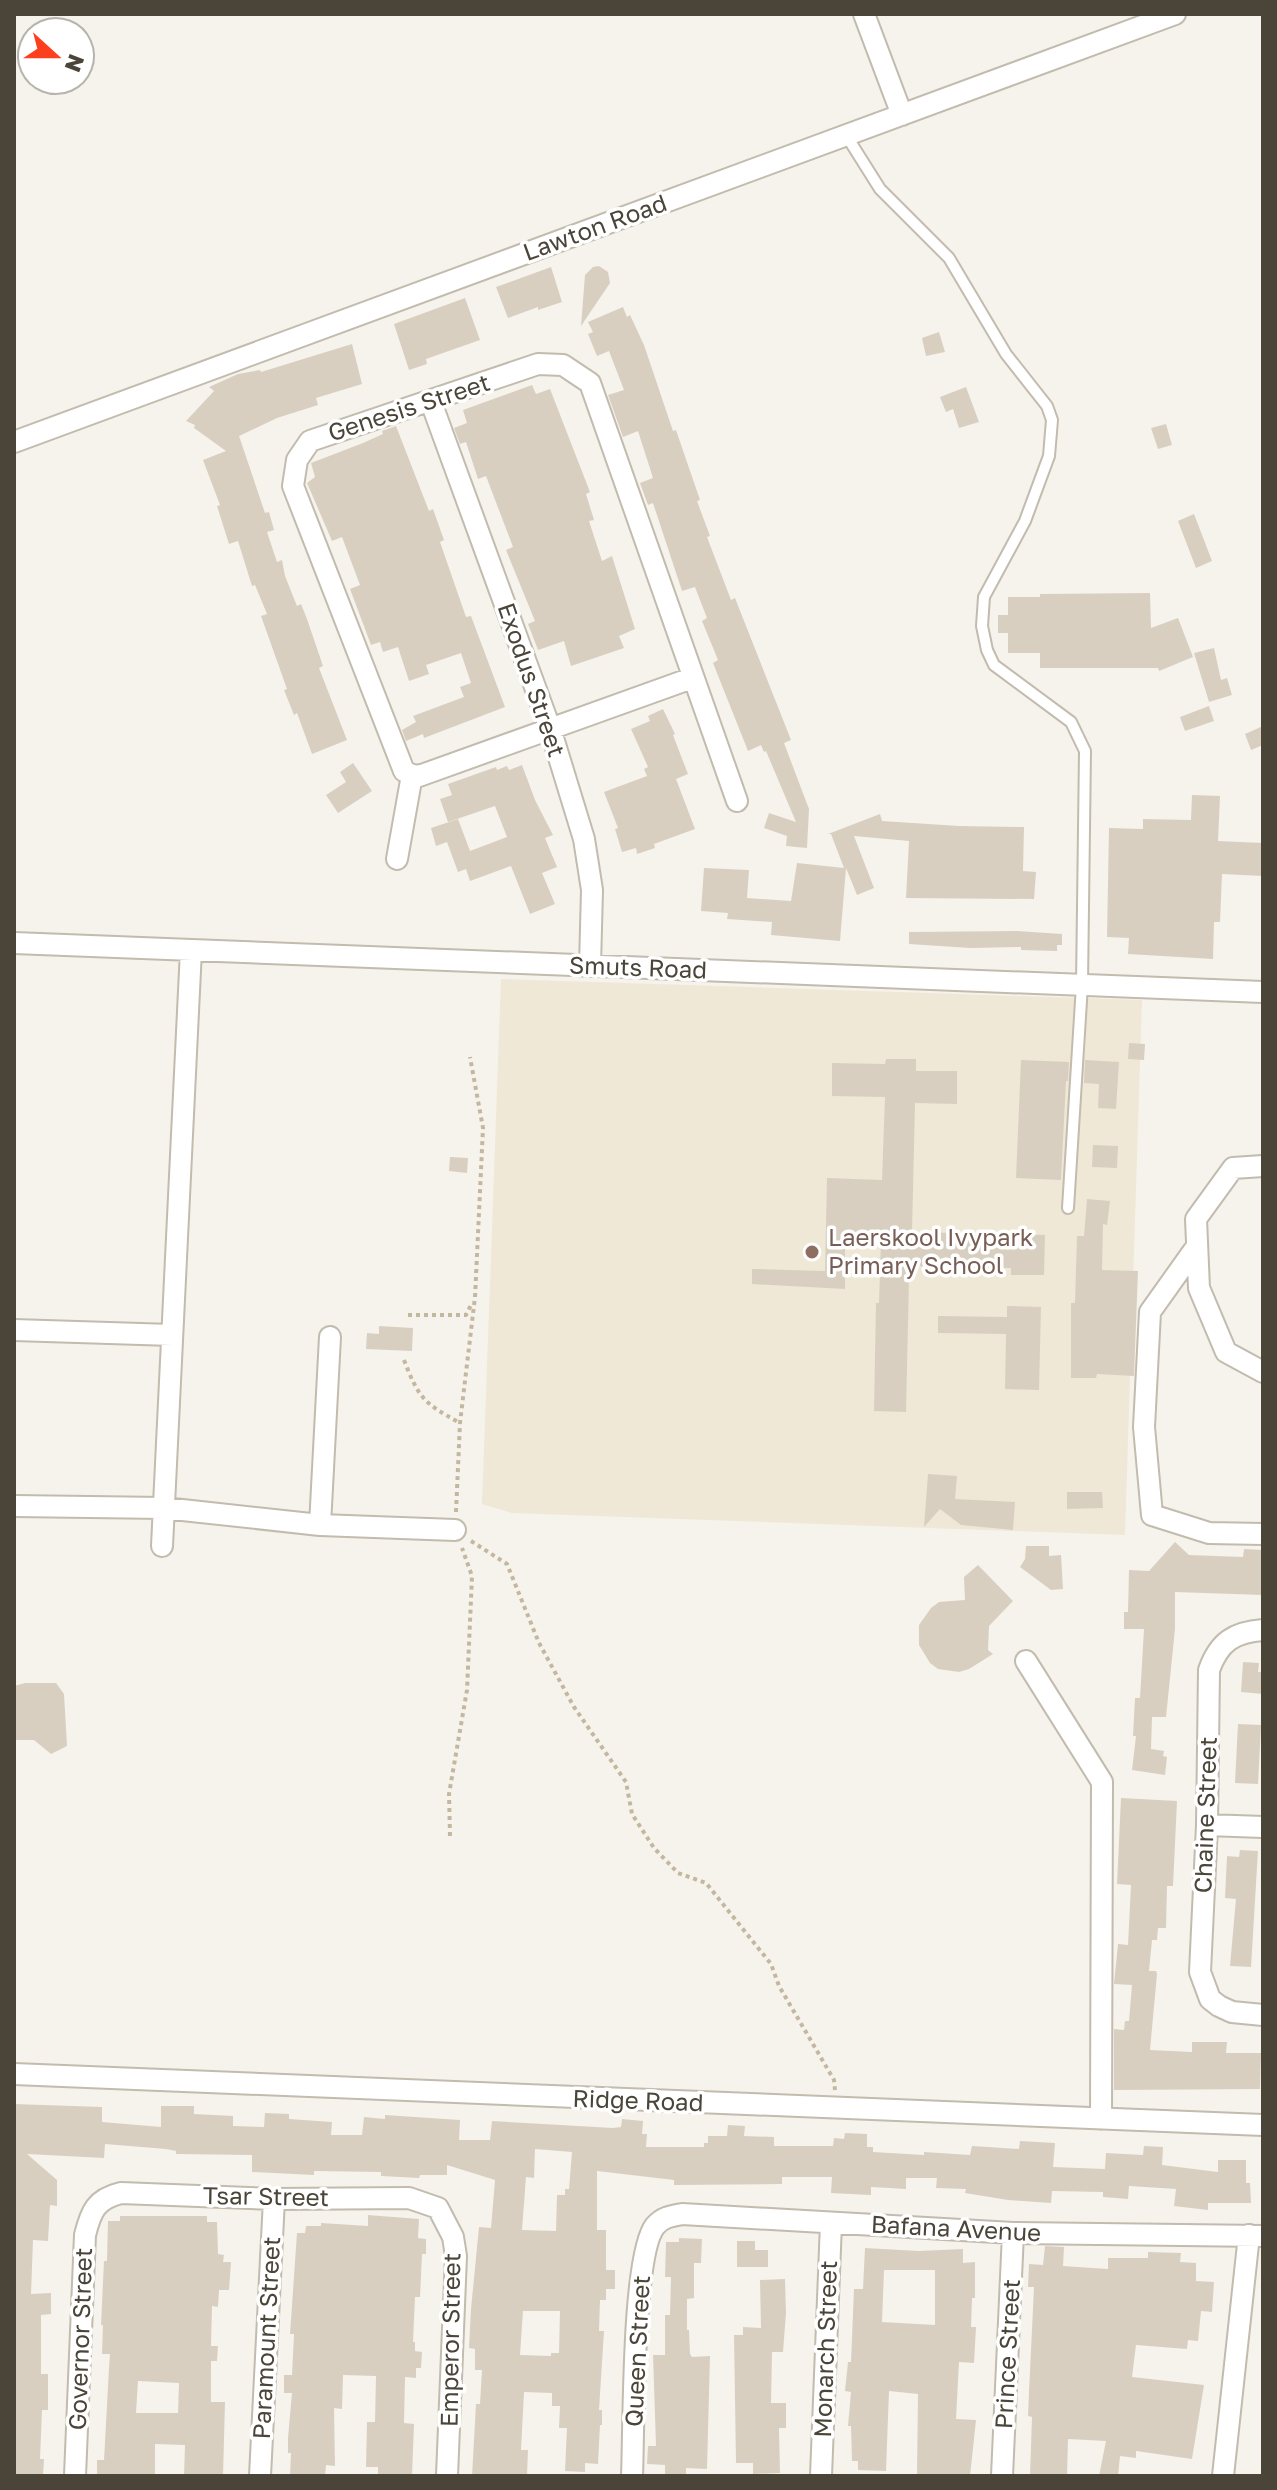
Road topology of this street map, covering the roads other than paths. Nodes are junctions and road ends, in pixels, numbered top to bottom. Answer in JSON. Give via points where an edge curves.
{"nodes":[{"id":1,"x":864,"y":14,"type":"edge"},
{"id":2,"x":1175,"y":14,"type":"edge"},
{"id":3,"x":902,"y":115,"type":"junction"},
{"id":4,"x":846,"y":135,"type":"junction"},
{"id":5,"x":431,"y":402,"type":"junction"},
{"id":6,"x":14,"y":442,"type":"edge"},
{"id":7,"x":692,"y":678,"type":"junction"},
{"id":8,"x":550,"y":728,"type":"junction"},
{"id":9,"x":412,"y":775,"type":"junction"},
{"id":10,"x":737,"y":801,"type":"dead end"},
{"id":11,"x":397,"y":859,"type":"dead end"},
{"id":12,"x":14,"y":943,"type":"edge"},
{"id":13,"x":191,"y":950,"type":"junction"},
{"id":14,"x":590,"y":966,"type":"junction"},
{"id":15,"x":1082,"y":985,"type":"junction"},
{"id":16,"x":1263,"y":992,"type":"edge"},
{"id":17,"x":1263,"y":1166,"type":"edge"},
{"id":18,"x":1068,"y":1208,"type":"dead end"},
{"id":19,"x":1197,"y":1246,"type":"junction"},
{"id":20,"x":14,"y":1330,"type":"edge"},
{"id":21,"x":172,"y":1335,"type":"junction"},
{"id":22,"x":330,"y":1337,"type":"dead end"},
{"id":23,"x":1263,"y":1372,"type":"edge"},
{"id":24,"x":14,"y":1506,"type":"edge"},
{"id":25,"x":164,"y":1508,"type":"junction"},
{"id":26,"x":320,"y":1525,"type":"junction"},
{"id":27,"x":455,"y":1530,"type":"road end"},
{"id":28,"x":1263,"y":1534,"type":"edge"},
{"id":29,"x":162,"y":1546,"type":"dead end"},
{"id":30,"x":1263,"y":1630,"type":"edge"},
{"id":31,"x":1026,"y":1661,"type":"dead end"},
{"id":32,"x":1207,"y":1825,"type":"junction"},
{"id":33,"x":1263,"y":1827,"type":"edge"},
{"id":34,"x":1263,"y":2015,"type":"edge"},
{"id":35,"x":14,"y":2074,"type":"edge"},
{"id":36,"x":1101,"y":2119,"type":"junction"},
{"id":37,"x":1263,"y":2125,"type":"edge"},
{"id":38,"x":274,"y":2199,"type":"junction"},
{"id":39,"x":96,"y":2204,"type":"joint"},
{"id":40,"x":438,"y":2208,"type":"joint"},
{"id":41,"x":831,"y":2223,"type":"junction"},
{"id":42,"x":654,"y":2228,"type":"joint"},
{"id":43,"x":1013,"y":2233,"type":"junction"},
{"id":44,"x":1256,"y":2236,"type":"edge"},
{"id":45,"x":75,"y":2476,"type":"edge"},
{"id":46,"x":260,"y":2476,"type":"edge"},
{"id":47,"x":447,"y":2476,"type":"edge"},
{"id":48,"x":632,"y":2476,"type":"edge"},
{"id":49,"x":821,"y":2476,"type":"edge"},
{"id":50,"x":1002,"y":2476,"type":"edge"},
{"id":51,"x":1223,"y":2476,"type":"edge"}],
"edges":[{"from":1,"to":3,"type":"street"},
{"from":2,"to":3,"type":"street","name":"Lawton Road"},
{"from":3,"to":4,"type":"street","name":"Lawton Road"},
{"from":4,"to":6,"type":"street","name":"Lawton Road"},
{"from":4,"to":15,"type":"lane","via":[[880,189],[949,258],[1052,420],[1041,483],[984,597],[982,626],[994,665],[1071,722],[1085,751]]},
{"from":5,"to":7,"type":"street","name":"Genesis Street","via":[[538,364],[563,365],[590,383]]},
{"from":5,"to":8,"type":"street","name":"Exodus Street"},
{"from":5,"to":9,"type":"street","name":"Genesis Street","via":[[310,441],[294,470],[293,486],[404,771]]},
{"from":7,"to":8,"type":"street"},
{"from":7,"to":10,"type":"street","name":"Genesis Street"},
{"from":8,"to":9,"type":"street"},
{"from":8,"to":14,"type":"street","name":"Exodus Street","via":[[584,839],[592,890]]},
{"from":9,"to":11,"type":"street"},
{"from":12,"to":13,"type":"street","name":"Smuts Road"},
{"from":13,"to":14,"type":"street","name":"Smuts Road"},
{"from":13,"to":21,"type":"street"},
{"from":14,"to":15,"type":"street","name":"Smuts Road"},
{"from":15,"to":16,"type":"street","name":"Smuts Road"},
{"from":15,"to":18,"type":"lane"},
{"from":17,"to":19,"type":"street","via":[[1233,1168],[1196,1219]]},
{"from":19,"to":23,"type":"street","via":[[1199,1288],[1226,1352]]},
{"from":19,"to":28,"type":"street","via":[[1150,1312],[1144,1427],[1152,1515],[1209,1533]]},
{"from":20,"to":21,"type":"street"},
{"from":21,"to":25,"type":"street"},
{"from":22,"to":26,"type":"street"},
{"from":24,"to":25,"type":"street"},
{"from":25,"to":26,"type":"street"},
{"from":25,"to":29,"type":"street"},
{"from":26,"to":27,"type":"street"},
{"from":30,"to":32,"type":"street","name":"Chaine Street","via":[[1231,1636],[1209,1670]]},
{"from":31,"to":36,"type":"street","via":[[1102,1782]]},
{"from":32,"to":33,"type":"street"},
{"from":32,"to":34,"type":"street","name":"Chaine Street","via":[[1200,1972],[1205,1990],[1232,2012]]},
{"from":35,"to":36,"type":"street","name":"Ridge Road"},
{"from":36,"to":37,"type":"street","name":"Ridge Road"},
{"from":38,"to":39,"type":"street","name":"Tsar Street","via":[[121,2193]]},
{"from":38,"to":40,"type":"street","name":"Tsar Street","via":[[409,2198]]},
{"from":38,"to":46,"type":"street","name":"Paramount Street"},
{"from":39,"to":45,"type":"street","name":"Governor Street","via":[[85,2235]]},
{"from":40,"to":47,"type":"street","name":"Emperor Street","via":[[456,2256]]},
{"from":41,"to":42,"type":"street","name":"Bafana Avenue","via":[[682,2214],[665,2217]]},
{"from":41,"to":43,"type":"street","name":"Bafana Avenue"},
{"from":41,"to":49,"type":"street","name":"Monarch Street"},
{"from":42,"to":48,"type":"street","name":"Queen Street","via":[[641,2269]]},
{"from":43,"to":44,"type":"street","name":"Bafana Avenue"},
{"from":43,"to":50,"type":"street","name":"Prince Street"},
{"from":44,"to":51,"type":"street"}]}
